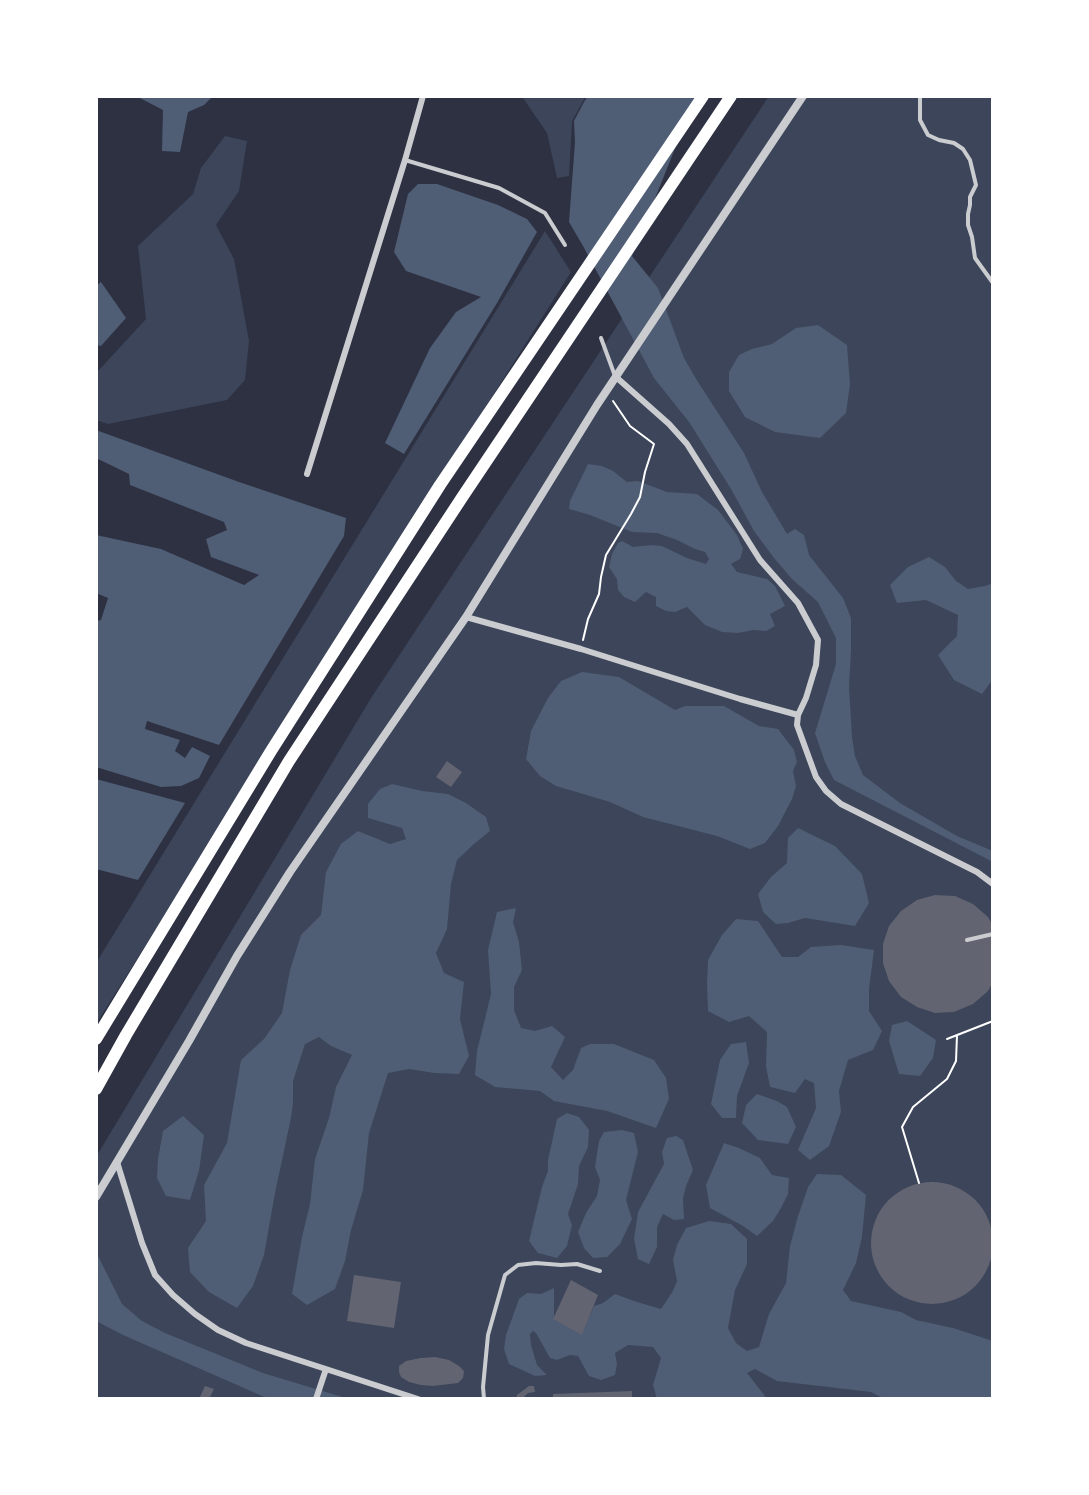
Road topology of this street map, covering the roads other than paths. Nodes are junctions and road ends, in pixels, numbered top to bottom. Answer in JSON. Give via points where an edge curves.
{"nodes":[{"id":1,"x":423,"y":96,"type":"edge"},
{"id":2,"x":703,"y":96,"type":"edge"},
{"id":3,"x":732,"y":96,"type":"edge"},
{"id":4,"x":803,"y":96,"type":"edge"},
{"id":5,"x":920,"y":96,"type":"edge"},
{"id":6,"x":405,"y":160,"type":"junction"},
{"id":7,"x":565,"y":245,"type":"dead end"},
{"id":8,"x":993,"y":283,"type":"edge"},
{"id":9,"x":601,"y":338,"type":"dead end"},
{"id":10,"x":616,"y":376,"type":"junction"},
{"id":11,"x":307,"y":474,"type":"dead end"},
{"id":12,"x":466,"y":617,"type":"junction"},
{"id":13,"x":798,"y":714,"type":"junction"},
{"id":14,"x":993,"y":884,"type":"edge"},
{"id":15,"x":993,"y":934,"type":"edge"},
{"id":16,"x":967,"y":940,"type":"dead end"},
{"id":17,"x":96,"y":1039,"type":"edge"},
{"id":18,"x":96,"y":1089,"type":"edge"},
{"id":19,"x":116,"y":1162,"type":"junction"},
{"id":20,"x":96,"y":1197,"type":"edge"},
{"id":21,"x":600,"y":1271,"type":"dead end"},
{"id":22,"x":326,"y":1369,"type":"junction"},
{"id":23,"x":316,"y":1399,"type":"edge"},
{"id":24,"x":418,"y":1399,"type":"edge"},
{"id":25,"x":484,"y":1399,"type":"edge"}],
"edges":[{"from":1,"to":6,"type":"street"},
{"from":2,"to":17,"type":"highway","via":[[440,485],[283,731]]},
{"from":3,"to":18,"type":"highway","via":[[289,761]]},
{"from":4,"to":10,"type":"street"},
{"from":5,"to":8,"type":"lane","via":[[920,120],[928,135],[954,143],[969,160],[976,186],[970,197],[968,225],[975,258]]},
{"from":6,"to":7,"type":"lane","via":[[499,188],[545,213]]},
{"from":6,"to":11,"type":"street"},
{"from":9,"to":10,"type":"lane"},
{"from":10,"to":12,"type":"street"},
{"from":10,"to":13,"type":"street","via":[[687,444],[760,560],[798,603],[818,640],[816,665]]},
{"from":12,"to":13,"type":"street"},
{"from":12,"to":19,"type":"street","via":[[290,872]]},
{"from":13,"to":14,"type":"street","via":[[797,725],[816,777],[826,791],[841,804],[977,872]]},
{"from":15,"to":16,"type":"lane"},
{"from":19,"to":20,"type":"street"},
{"from":19,"to":22,"type":"street","via":[[155,1275],[173,1295],[218,1330]]},
{"from":21,"to":25,"type":"lane","via":[[577,1264],[536,1263],[518,1265],[505,1275],[488,1335]]},
{"from":22,"to":23,"type":"street"},
{"from":22,"to":24,"type":"street"}]}
